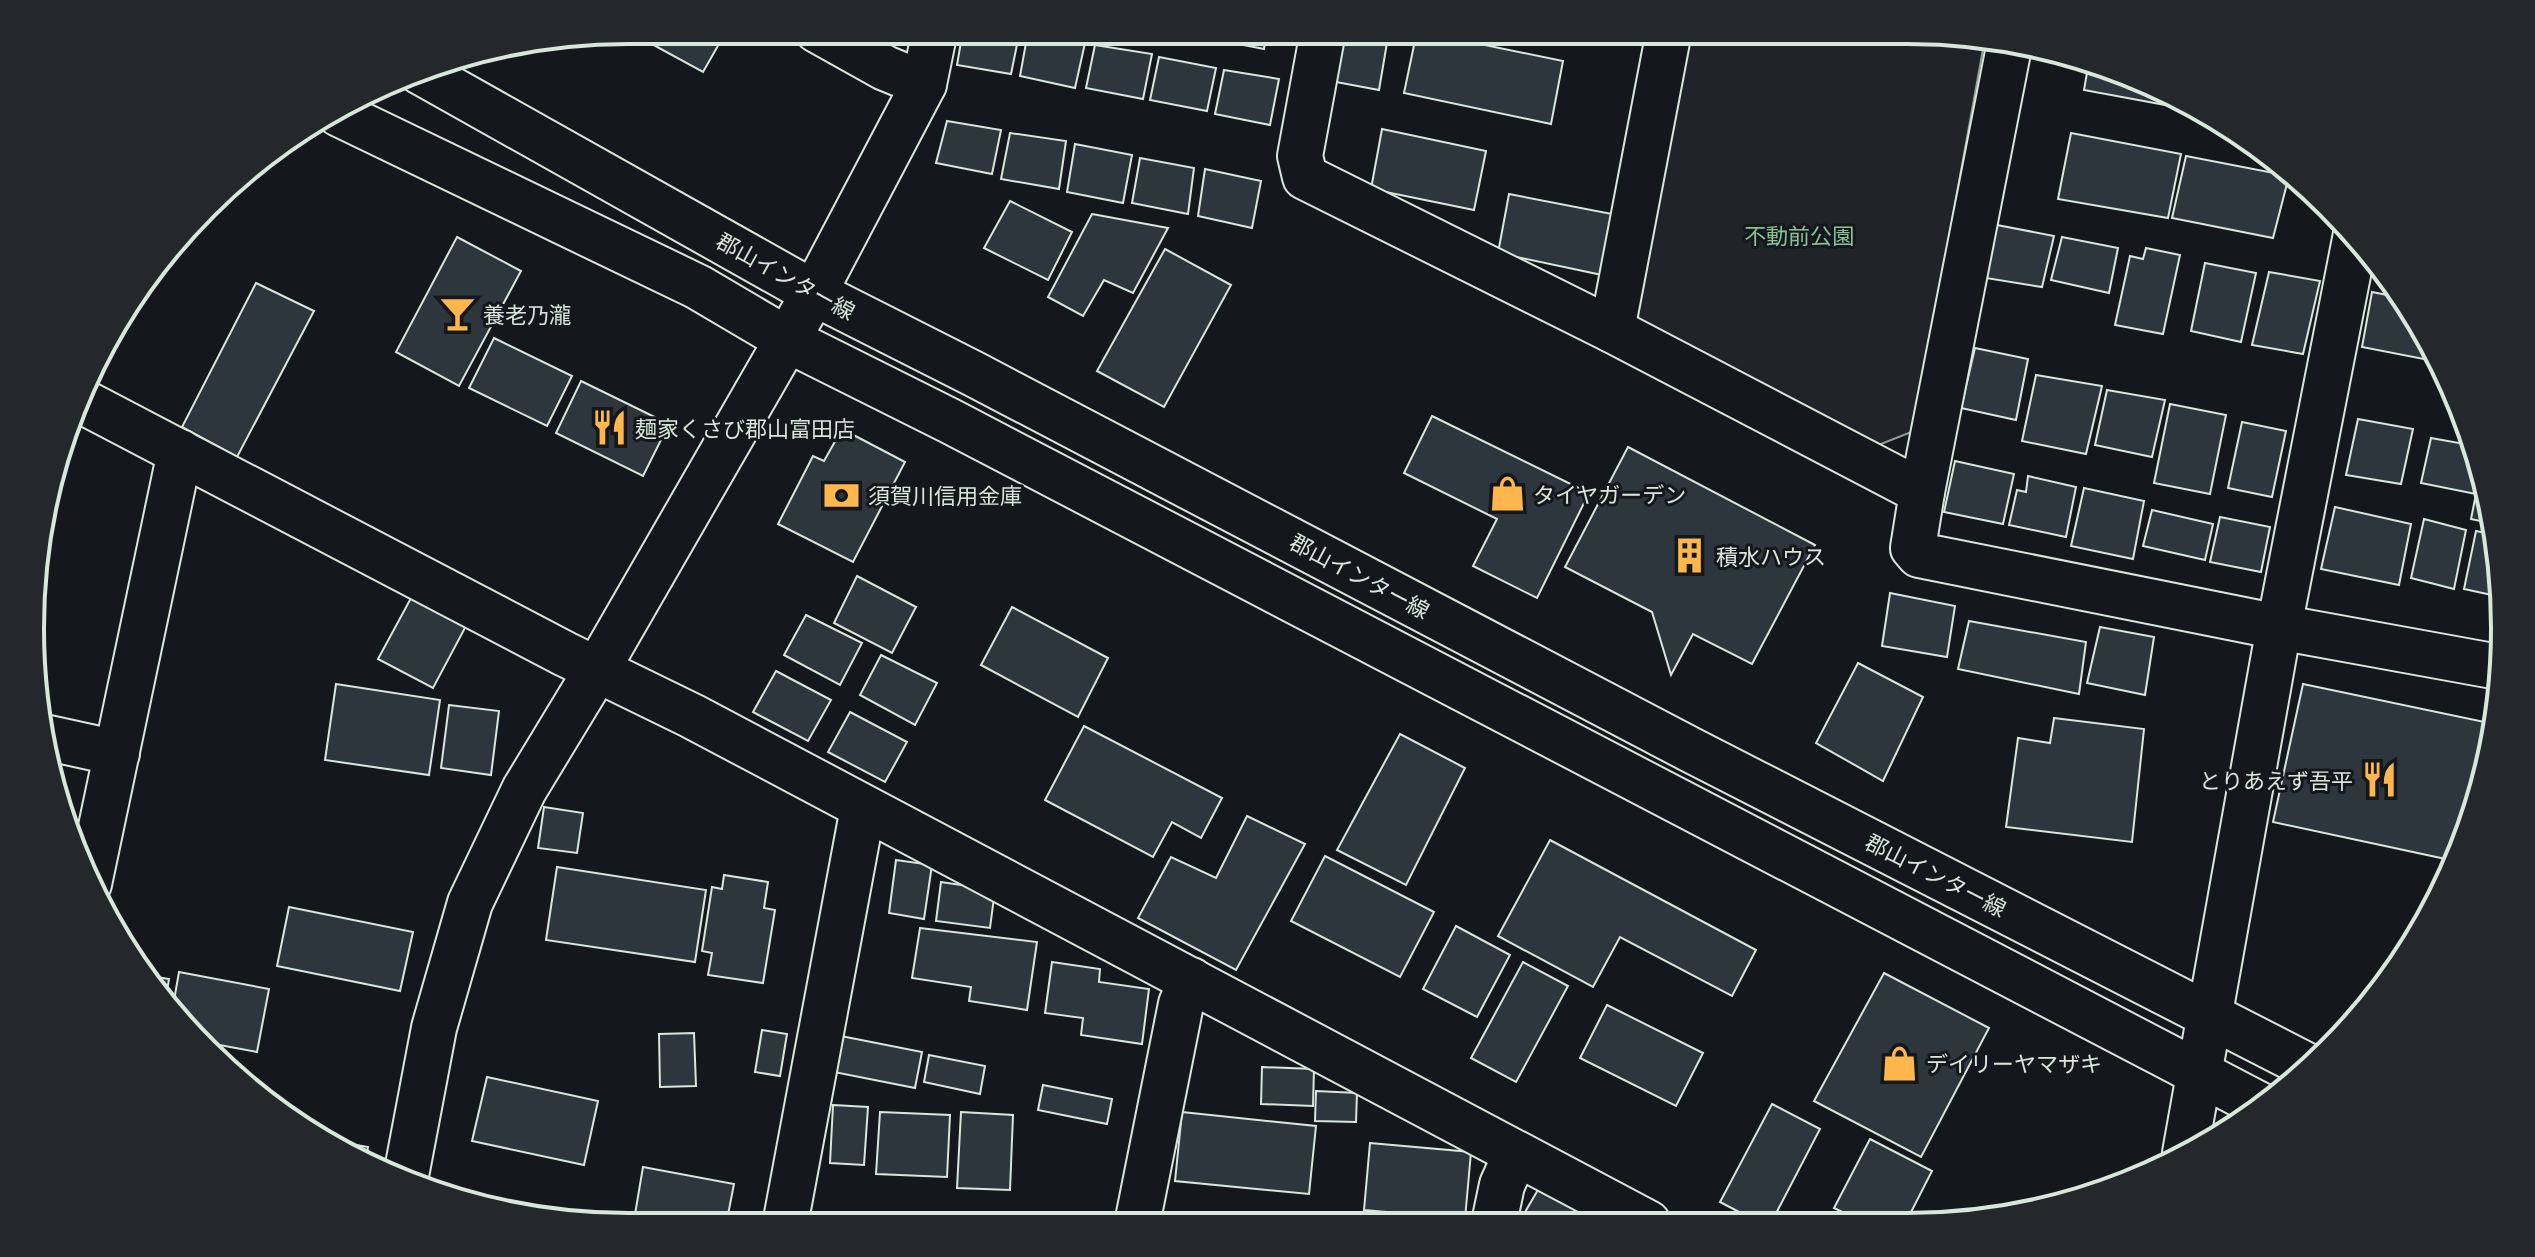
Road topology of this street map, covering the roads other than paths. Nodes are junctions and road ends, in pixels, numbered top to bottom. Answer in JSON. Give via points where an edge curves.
{"nodes":[{"id":1,"x":842,"y":44,"type":"edge"},
{"id":2,"x":932,"y":44,"type":"edge"},
{"id":3,"x":1321,"y":44,"type":"edge"},
{"id":4,"x":1667,"y":44,"type":"edge"},
{"id":5,"x":2008,"y":53,"type":"edge"},
{"id":6,"x":432,"y":78,"type":"edge"},
{"id":7,"x":924,"y":84,"type":"junction"},
{"id":8,"x":345,"y":117,"type":"edge"},
{"id":9,"x":2353,"y":251,"type":"edge"},
{"id":10,"x":814,"y":293,"type":"junction"},
{"id":11,"x":1612,"y":330,"type":"junction"},
{"id":12,"x":788,"y":340,"type":"junction"},
{"id":13,"x":88,"y":404,"type":"edge"},
{"id":14,"x":180,"y":452,"type":"junction"},
{"id":15,"x":1922,"y":492,"type":"junction"},
{"id":16,"x":2279,"y":627,"type":"junction"},
{"id":17,"x":2490,"y":665,"type":"edge"},
{"id":18,"x":598,"y":668,"type":"junction"},
{"id":19,"x":54,"y":739,"type":"edge"},
{"id":20,"x":117,"y":753,"type":"junction"},
{"id":21,"x":863,"y":808,"type":"junction"},
{"id":22,"x":93,"y":864,"type":"edge"},
{"id":23,"x":1191,"y":980,"type":"junction"},
{"id":24,"x":2210,"y":1014,"type":"junction"},
{"id":25,"x":2299,"y":1061,"type":"edge"},
{"id":26,"x":2200,"y":1074,"type":"junction"},
{"id":27,"x":2251,"y":1100,"type":"edge"},
{"id":28,"x":2187,"y":1141,"type":"edge"},
{"id":29,"x":1516,"y":1154,"type":"junction"},
{"id":30,"x":407,"y":1170,"type":"edge"},
{"id":31,"x":787,"y":1213,"type":"edge"},
{"id":32,"x":1139,"y":1213,"type":"edge"},
{"id":33,"x":1496,"y":1213,"type":"edge"},
{"id":34,"x":1629,"y":1213,"type":"edge"}],
"edges":[{"from":1,"to":7,"type":"street"},
{"from":2,"to":7,"type":"street"},
{"from":3,"to":11,"type":"street","via":[[1300,156],[1305,177]]},
{"from":4,"to":11,"type":"street"},
{"from":5,"to":15,"type":"street"},
{"from":6,"to":10,"type":"street","name":"郡山インター線"},
{"from":7,"to":10,"type":"street"},
{"from":8,"to":12,"type":"street","via":[[698,287]]},
{"from":9,"to":16,"type":"street"},
{"from":10,"to":12,"type":"street"},
{"from":10,"to":24,"type":"street","name":"郡山インター線"},
{"from":11,"to":15,"type":"street"},
{"from":12,"to":18,"type":"street"},
{"from":12,"to":26,"type":"street"},
{"from":13,"to":14,"type":"street"},
{"from":14,"to":18,"type":"street"},
{"from":14,"to":20,"type":"street"},
{"from":15,"to":16,"type":"street","via":[[1913,548],[1919,555]]},
{"from":16,"to":17,"type":"street"},
{"from":16,"to":24,"type":"street"},
{"from":18,"to":21,"type":"street"},
{"from":18,"to":30,"type":"street","via":[[524,790],[470,903],[434,1028]]},
{"from":19,"to":20,"type":"street"},
{"from":20,"to":22,"type":"street"},
{"from":21,"to":23,"type":"street"},
{"from":21,"to":31,"type":"street"},
{"from":23,"to":29,"type":"street"},
{"from":23,"to":32,"type":"street","via":[[1181,1004]]},
{"from":24,"to":25,"type":"street","name":"郡山インター線"},
{"from":24,"to":26,"type":"street"},
{"from":26,"to":27,"type":"street"},
{"from":26,"to":28,"type":"street"},
{"from":29,"to":33,"type":"street"},
{"from":29,"to":34,"type":"street"}]}
